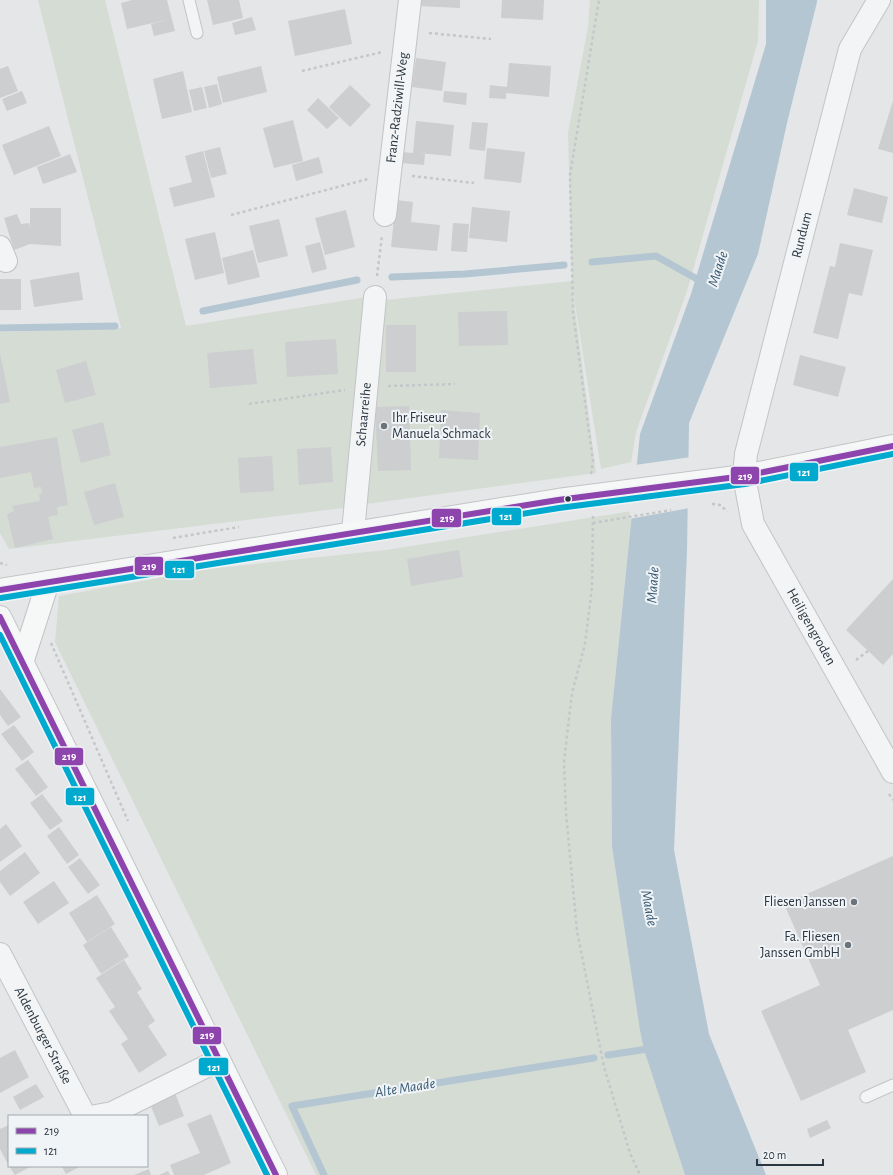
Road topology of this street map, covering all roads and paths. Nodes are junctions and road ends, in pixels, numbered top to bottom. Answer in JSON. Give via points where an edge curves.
{"nodes":[{"id":1,"x":189,"y":0,"type":"edge"},
{"id":2,"x":410,"y":0,"type":"edge"},
{"id":3,"x":599,"y":0,"type":"edge"},
{"id":4,"x":879,"y":0,"type":"edge"},
{"id":5,"x":198,"y":34,"type":"dead end"},
{"id":6,"x":406,"y":38,"type":"junction"},
{"id":7,"x":491,"y":39,"type":"dead end"},
{"id":8,"x":302,"y":71,"type":"dead end"},
{"id":9,"x":389,"y":174,"type":"junction"},
{"id":10,"x":474,"y":183,"type":"dead end"},
{"id":11,"x":231,"y":215,"type":"dead end"},
{"id":12,"x":384,"y":215,"type":"joint"},
{"id":13,"x":375,"y":297,"type":"joint"},
{"id":14,"x":893,"y":446,"type":"edge"},
{"id":15,"x":744,"y":476,"type":"junction"},
{"id":16,"x":591,"y":497,"type":"junction"},
{"id":17,"x":673,"y":509,"type":"dead end"},
{"id":18,"x":593,"y":523,"type":"junction"},
{"id":19,"x":353,"y":532,"type":"junction"},
{"id":20,"x":48,"y":582,"type":"junction"},
{"id":21,"x":0,"y":590,"type":"edge"},
{"id":22,"x":0,"y":617,"type":"edge"},
{"id":23,"x":37,"y":617,"type":"junction"},
{"id":24,"x":22,"y":663,"type":"junction"},
{"id":25,"x":893,"y":772,"type":"edge"},
{"id":26,"x":130,"y":826,"type":"dead end"},
{"id":27,"x":0,"y":954,"type":"edge"},
{"id":28,"x":219,"y":1060,"type":"junction"},
{"id":29,"x":893,"y":1084,"type":"edge"},
{"id":30,"x":866,"y":1097,"type":"dead end"},
{"id":31,"x":84,"y":1115,"type":"edge"},
{"id":32,"x":101,"y":1115,"type":"edge"},
{"id":33,"x":276,"y":1175,"type":"edge"},
{"id":34,"x":640,"y":1175,"type":"edge"}],
"edges":[{"from":1,"to":5,"type":"lane"},
{"from":2,"to":6,"type":"street","name":"Franz-Radziwill-Weg"},
{"from":3,"to":16,"type":"path","via":[[570,175],[573,313],[593,462],[590,479]]},
{"from":4,"to":15,"type":"street","name":"Rundum","via":[[850,49],[746,454]]},
{"from":6,"to":7,"type":"path"},
{"from":6,"to":8,"type":"path"},
{"from":6,"to":9,"type":"street","name":"Franz-Radziwill-Weg"},
{"from":9,"to":10,"type":"path"},
{"from":9,"to":11,"type":"path"},
{"from":9,"to":12,"type":"street","name":"Franz-Radziwill-Weg"},
{"from":12,"to":13,"type":"path"},
{"from":13,"to":19,"type":"street","name":"Schaarreihe"},
{"from":14,"to":15,"type":"main road"},
{"from":15,"to":16,"type":"main road"},
{"from":15,"to":25,"type":"street","name":"Heiligengroden","via":[[753,524]]},
{"from":16,"to":18,"type":"path"},
{"from":16,"to":19,"type":"main road"},
{"from":17,"to":18,"type":"path"},
{"from":18,"to":34,"type":"path","via":[[592,587],[585,644],[572,693],[564,762],[566,813],[577,931],[604,1067],[630,1153]]},
{"from":19,"to":20,"type":"main road"},
{"from":20,"to":21,"type":"main road"},
{"from":20,"to":23,"type":"main road"},
{"from":22,"to":24,"type":"main road"},
{"from":23,"to":24,"type":"main road"},
{"from":23,"to":26,"type":"path","via":[[44,619],[51,627],[51,643]]},
{"from":24,"to":28,"type":"main road"},
{"from":27,"to":31,"type":"street","name":"Aldenburger Straße"},
{"from":28,"to":32,"type":"street","via":[[112,1113]]},
{"from":28,"to":33,"type":"main road"},
{"from":29,"to":30,"type":"lane"}]}
